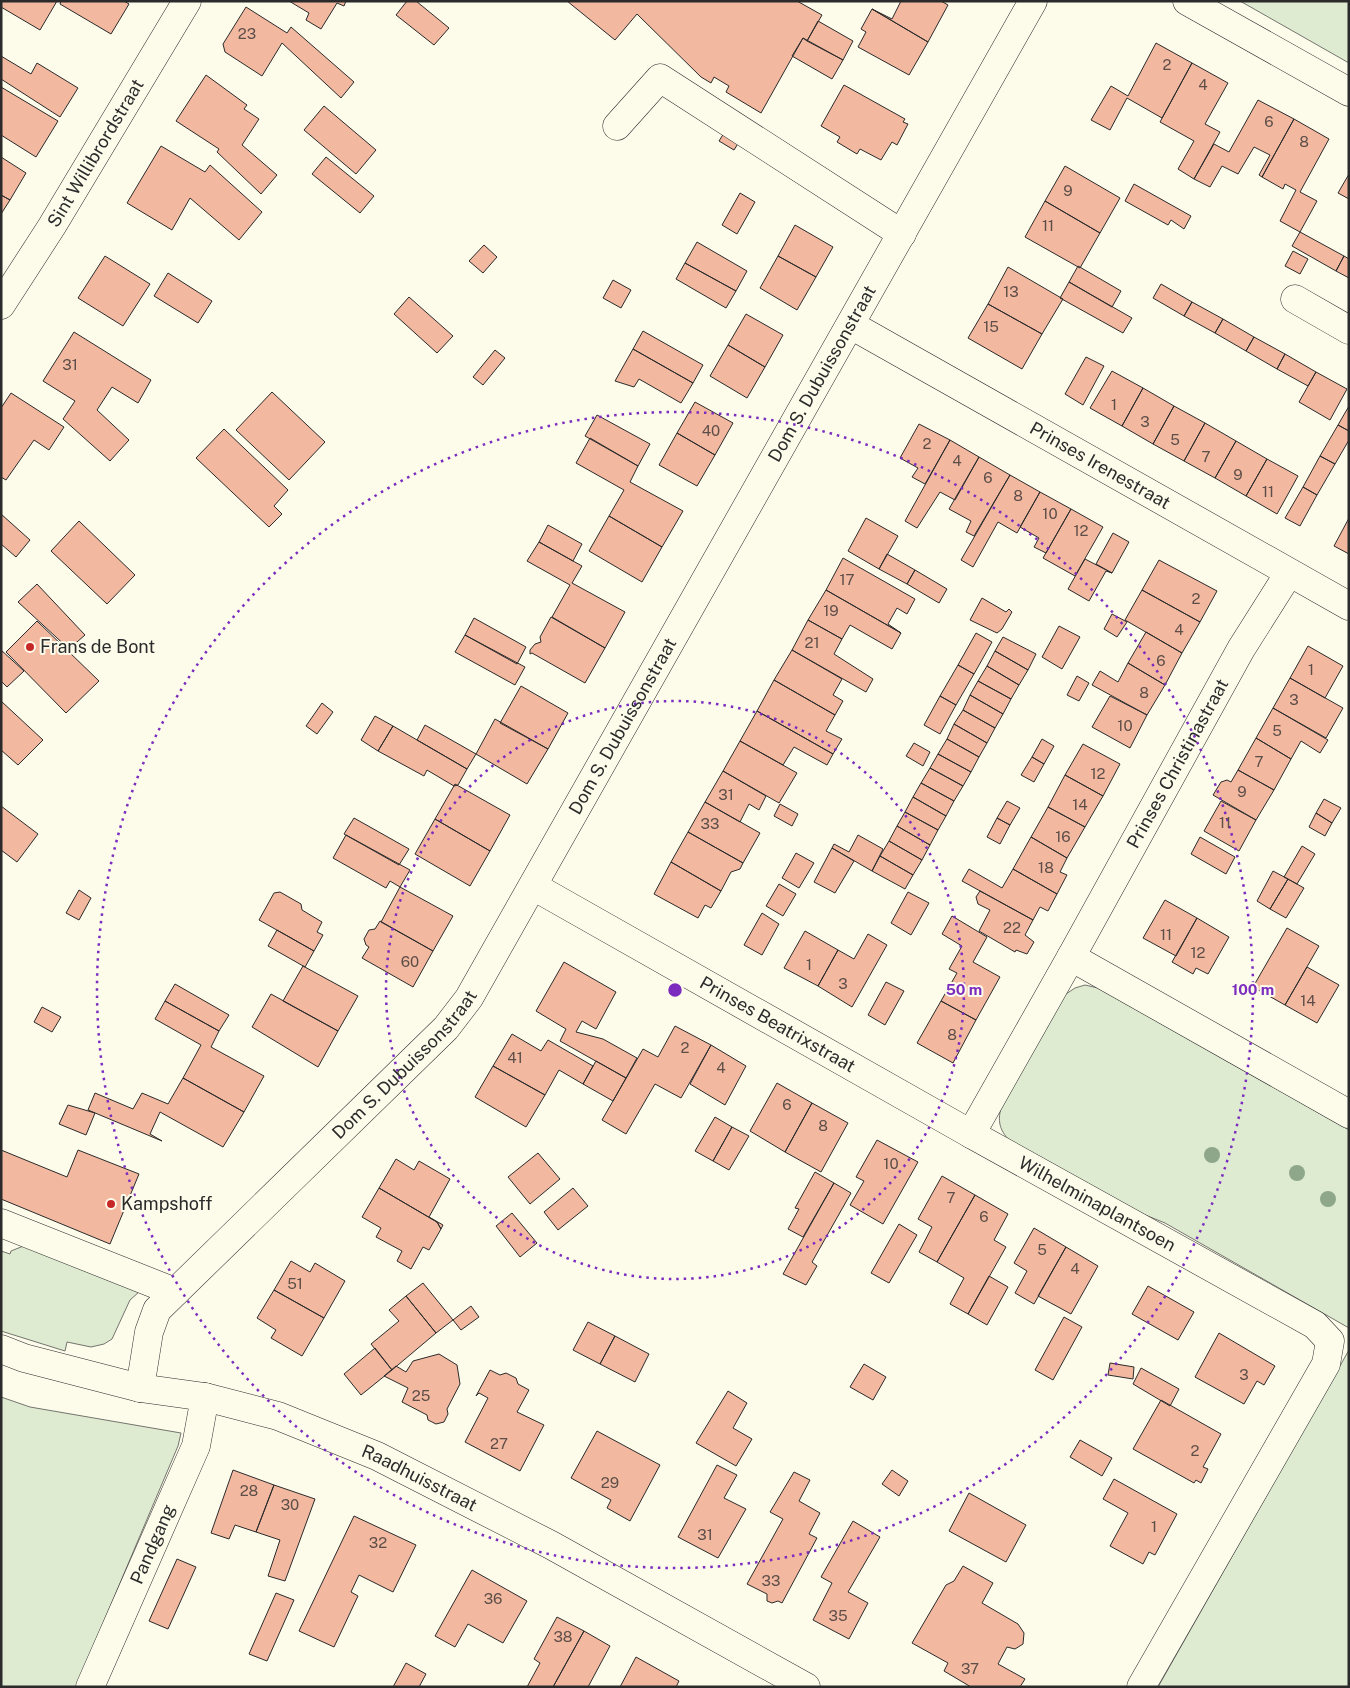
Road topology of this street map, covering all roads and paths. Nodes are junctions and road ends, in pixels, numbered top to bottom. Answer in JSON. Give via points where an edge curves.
{"nodes":[{"id":1,"x":187,"y":1,"type":"edge"},
{"id":2,"x":1033,"y":1,"type":"edge"},
{"id":3,"x":1187,"y":1,"type":"edge"},
{"id":4,"x":1349,"y":92,"type":"edge"},
{"id":5,"x":617,"y":126,"type":"dead end"},
{"id":6,"x":902,"y":234,"type":"junction"},
{"id":7,"x":1295,"y":299,"type":"dead end"},
{"id":8,"x":1,"y":304,"type":"edge"},
{"id":9,"x":851,"y":325,"type":"junction"},
{"id":10,"x":1349,"y":330,"type":"edge"},
{"id":11,"x":1289,"y":572,"type":"junction"},
{"id":12,"x":1349,"y":606,"type":"edge"},
{"id":13,"x":533,"y":886,"type":"junction"},
{"id":14,"x":1071,"y":957,"type":"junction"},
{"id":15,"x":1349,"y":1114,"type":"edge"},
{"id":16,"x":971,"y":1134,"type":"junction"},
{"id":17,"x":1,"y":1223,"type":"edge"},
{"id":18,"x":175,"y":1292,"type":"junction"},
{"id":19,"x":1,"y":1349,"type":"edge"},
{"id":20,"x":140,"y":1388,"type":"junction"},
{"id":21,"x":205,"y":1397,"type":"junction"},
{"id":22,"x":90,"y":1687,"type":"edge"},
{"id":23,"x":806,"y":1687,"type":"edge"},
{"id":24,"x":1141,"y":1687,"type":"edge"}],
"edges":[{"from":1,"to":8,"type":"street","name":"Sint Willibrordstraat","via":[[52,226]]},
{"from":2,"to":6,"type":"street","name":"Dom S. Dubuissonstraat"},
{"from":3,"to":4,"type":"street"},
{"from":5,"to":6,"type":"street","via":[[660,78]]},
{"from":6,"to":9,"type":"street","name":"Dom S. Dubuissonstraat"},
{"from":7,"to":10,"type":"street"},
{"from":9,"to":11,"type":"street","name":"Prinses Irenestraat"},
{"from":9,"to":13,"type":"street","name":"Dom S. Dubuissonstraat"},
{"from":11,"to":12,"type":"street","name":"Prinses Irenestraat"},
{"from":11,"to":14,"type":"street","name":"Prinses Christinastraat","via":[[1241,650]]},
{"from":13,"to":16,"type":"street","name":"Prinses Beatrixstraat"},
{"from":13,"to":18,"type":"street","name":"Dom S. Dubuissonstraat","via":[[469,998],[446,1028]]},
{"from":14,"to":15,"type":"street"},
{"from":14,"to":16,"type":"street"},
{"from":16,"to":24,"type":"street","name":"Wilhelminaplantsoen","via":[[1315,1326],[1330,1341],[1326,1364]]},
{"from":17,"to":18,"type":"street"},
{"from":18,"to":20,"type":"street","name":"Dom S. Dubuissonstraat","via":[[157,1310],[149,1332]]},
{"from":19,"to":20,"type":"street","name":"Raadhuisstraat"},
{"from":20,"to":21,"type":"street","name":"Raadhuisstraat"},
{"from":21,"to":22,"type":"street","name":"Pandgang","via":[[196,1446]]},
{"from":21,"to":23,"type":"street","name":"Raadhuisstraat","via":[[278,1416],[377,1456],[551,1545]]}]}
